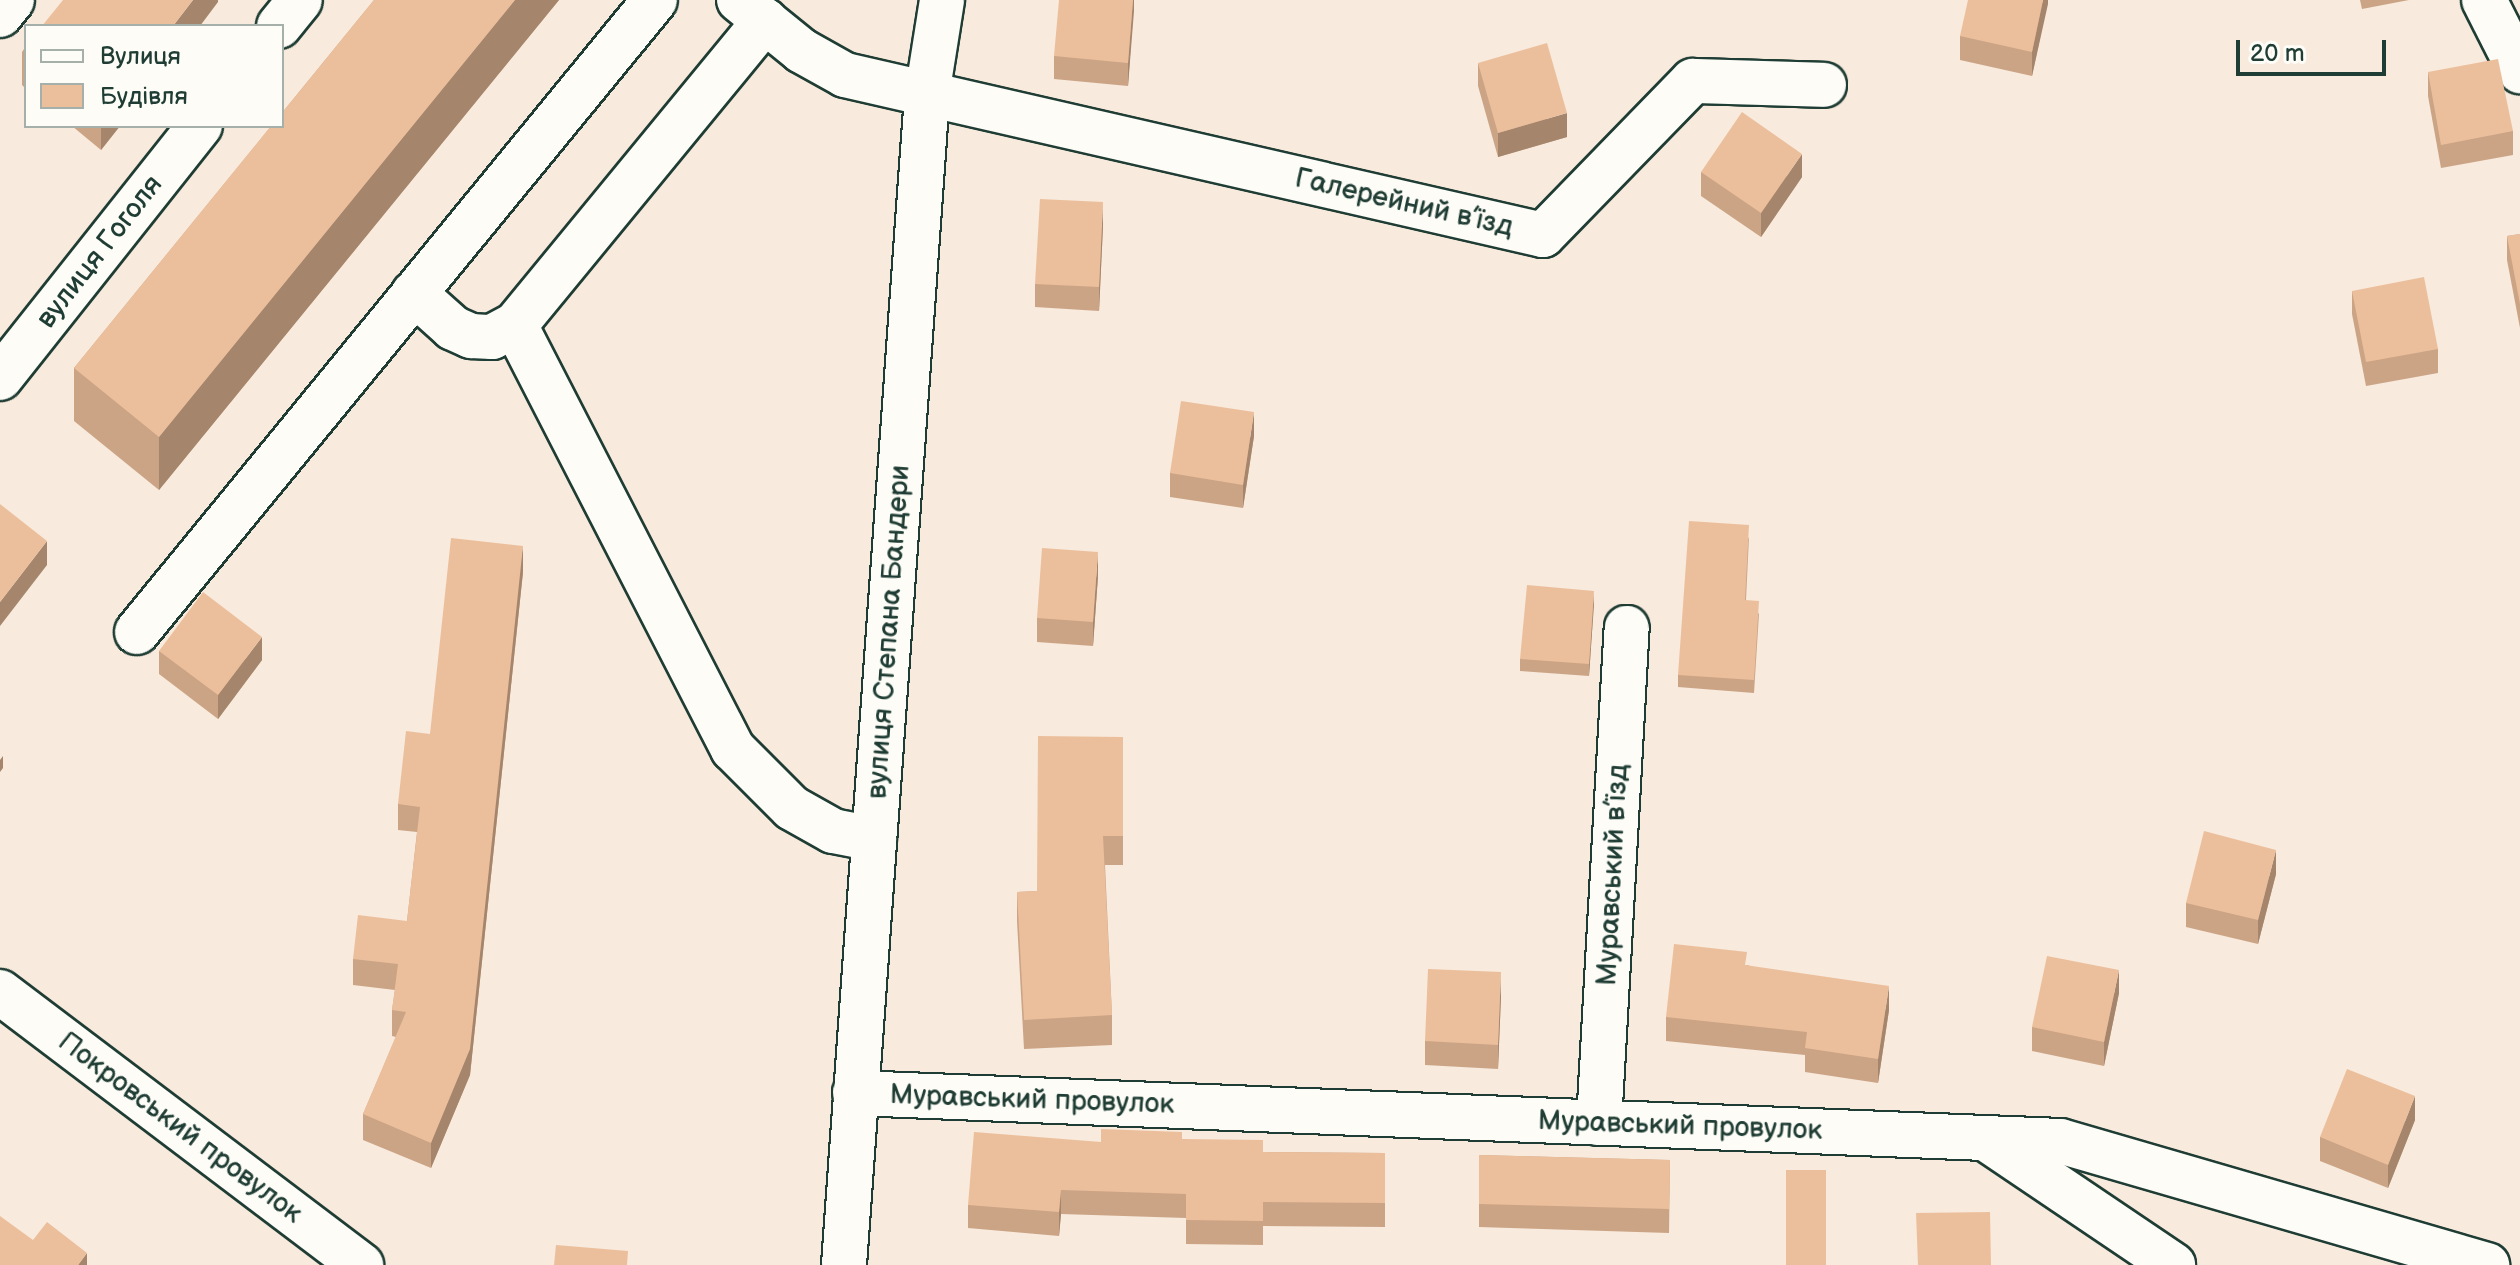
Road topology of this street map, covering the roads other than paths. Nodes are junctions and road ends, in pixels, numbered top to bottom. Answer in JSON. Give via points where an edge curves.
{"nodes":[{"id":1,"x":12,"y":0,"type":"edge"},
{"id":2,"x":655,"y":0,"type":"edge"},
{"id":3,"x":942,"y":0,"type":"edge"},
{"id":4,"x":2484,"y":0,"type":"edge"},
{"id":5,"x":752,"y":11,"type":"edge"},
{"id":6,"x":0,"y":15,"type":"edge"},
{"id":7,"x":2520,"y":71,"type":"edge"},
{"id":8,"x":1824,"y":85,"type":"dead end"},
{"id":9,"x":927,"y":95,"type":"junction"},
{"id":10,"x":198,"y":128,"type":"edge"},
{"id":11,"x":414,"y":293,"type":"junction"},
{"id":12,"x":515,"y":325,"type":"junction"},
{"id":13,"x":0,"y":378,"type":"edge"},
{"id":14,"x":1627,"y":628,"type":"dead end"},
{"id":15,"x":137,"y":632,"type":"dead end"},
{"id":16,"x":874,"y":839,"type":"junction"},
{"id":17,"x":0,"y":992,"type":"edge"},
{"id":18,"x":855,"y":1093,"type":"junction"},
{"id":19,"x":1599,"y":1123,"type":"junction"},
{"id":20,"x":1985,"y":1138,"type":"junction"},
{"id":21,"x":361,"y":1265,"type":"edge"},
{"id":22,"x":844,"y":1265,"type":"edge"},
{"id":23,"x":2173,"y":1265,"type":"edge"},
{"id":24,"x":2487,"y":1265,"type":"edge"}],
"edges":[{"from":1,"to":6,"type":"street"},
{"from":2,"to":11,"type":"street"},
{"from":3,"to":9,"type":"street","name":"вулиця Степана Бандери"},
{"from":4,"to":7,"type":"street"},
{"from":5,"to":9,"type":"street","via":[[802,51],[845,75]]},
{"from":5,"to":12,"type":"street"},
{"from":8,"to":9,"type":"street","name":"Галерейний в’їзд","via":[[1693,81],[1543,235]]},
{"from":9,"to":16,"type":"street","name":"вулиця Степана Бандери"},
{"from":10,"to":13,"type":"street","name":"вулиця Гоголя"},
{"from":11,"to":12,"type":"street","via":[[453,328],[471,336],[492,337]]},
{"from":11,"to":15,"type":"street"},
{"from":12,"to":16,"type":"street","via":[[733,749],[792,808],[833,831]]},
{"from":14,"to":19,"type":"street","name":"Муравський в’їзд"},
{"from":16,"to":18,"type":"street","name":"вулиця Степана Бандери"},
{"from":17,"to":21,"type":"street","name":"Покровський провулок"},
{"from":18,"to":19,"type":"street","name":"Муравський провулок"},
{"from":18,"to":22,"type":"street","name":"вулиця Степана Бандери"},
{"from":19,"to":20,"type":"street","name":"Муравський провулок"},
{"from":20,"to":23,"type":"street"},
{"from":20,"to":24,"type":"street","name":"Муравський провулок","via":[[2060,1141]]}]}
